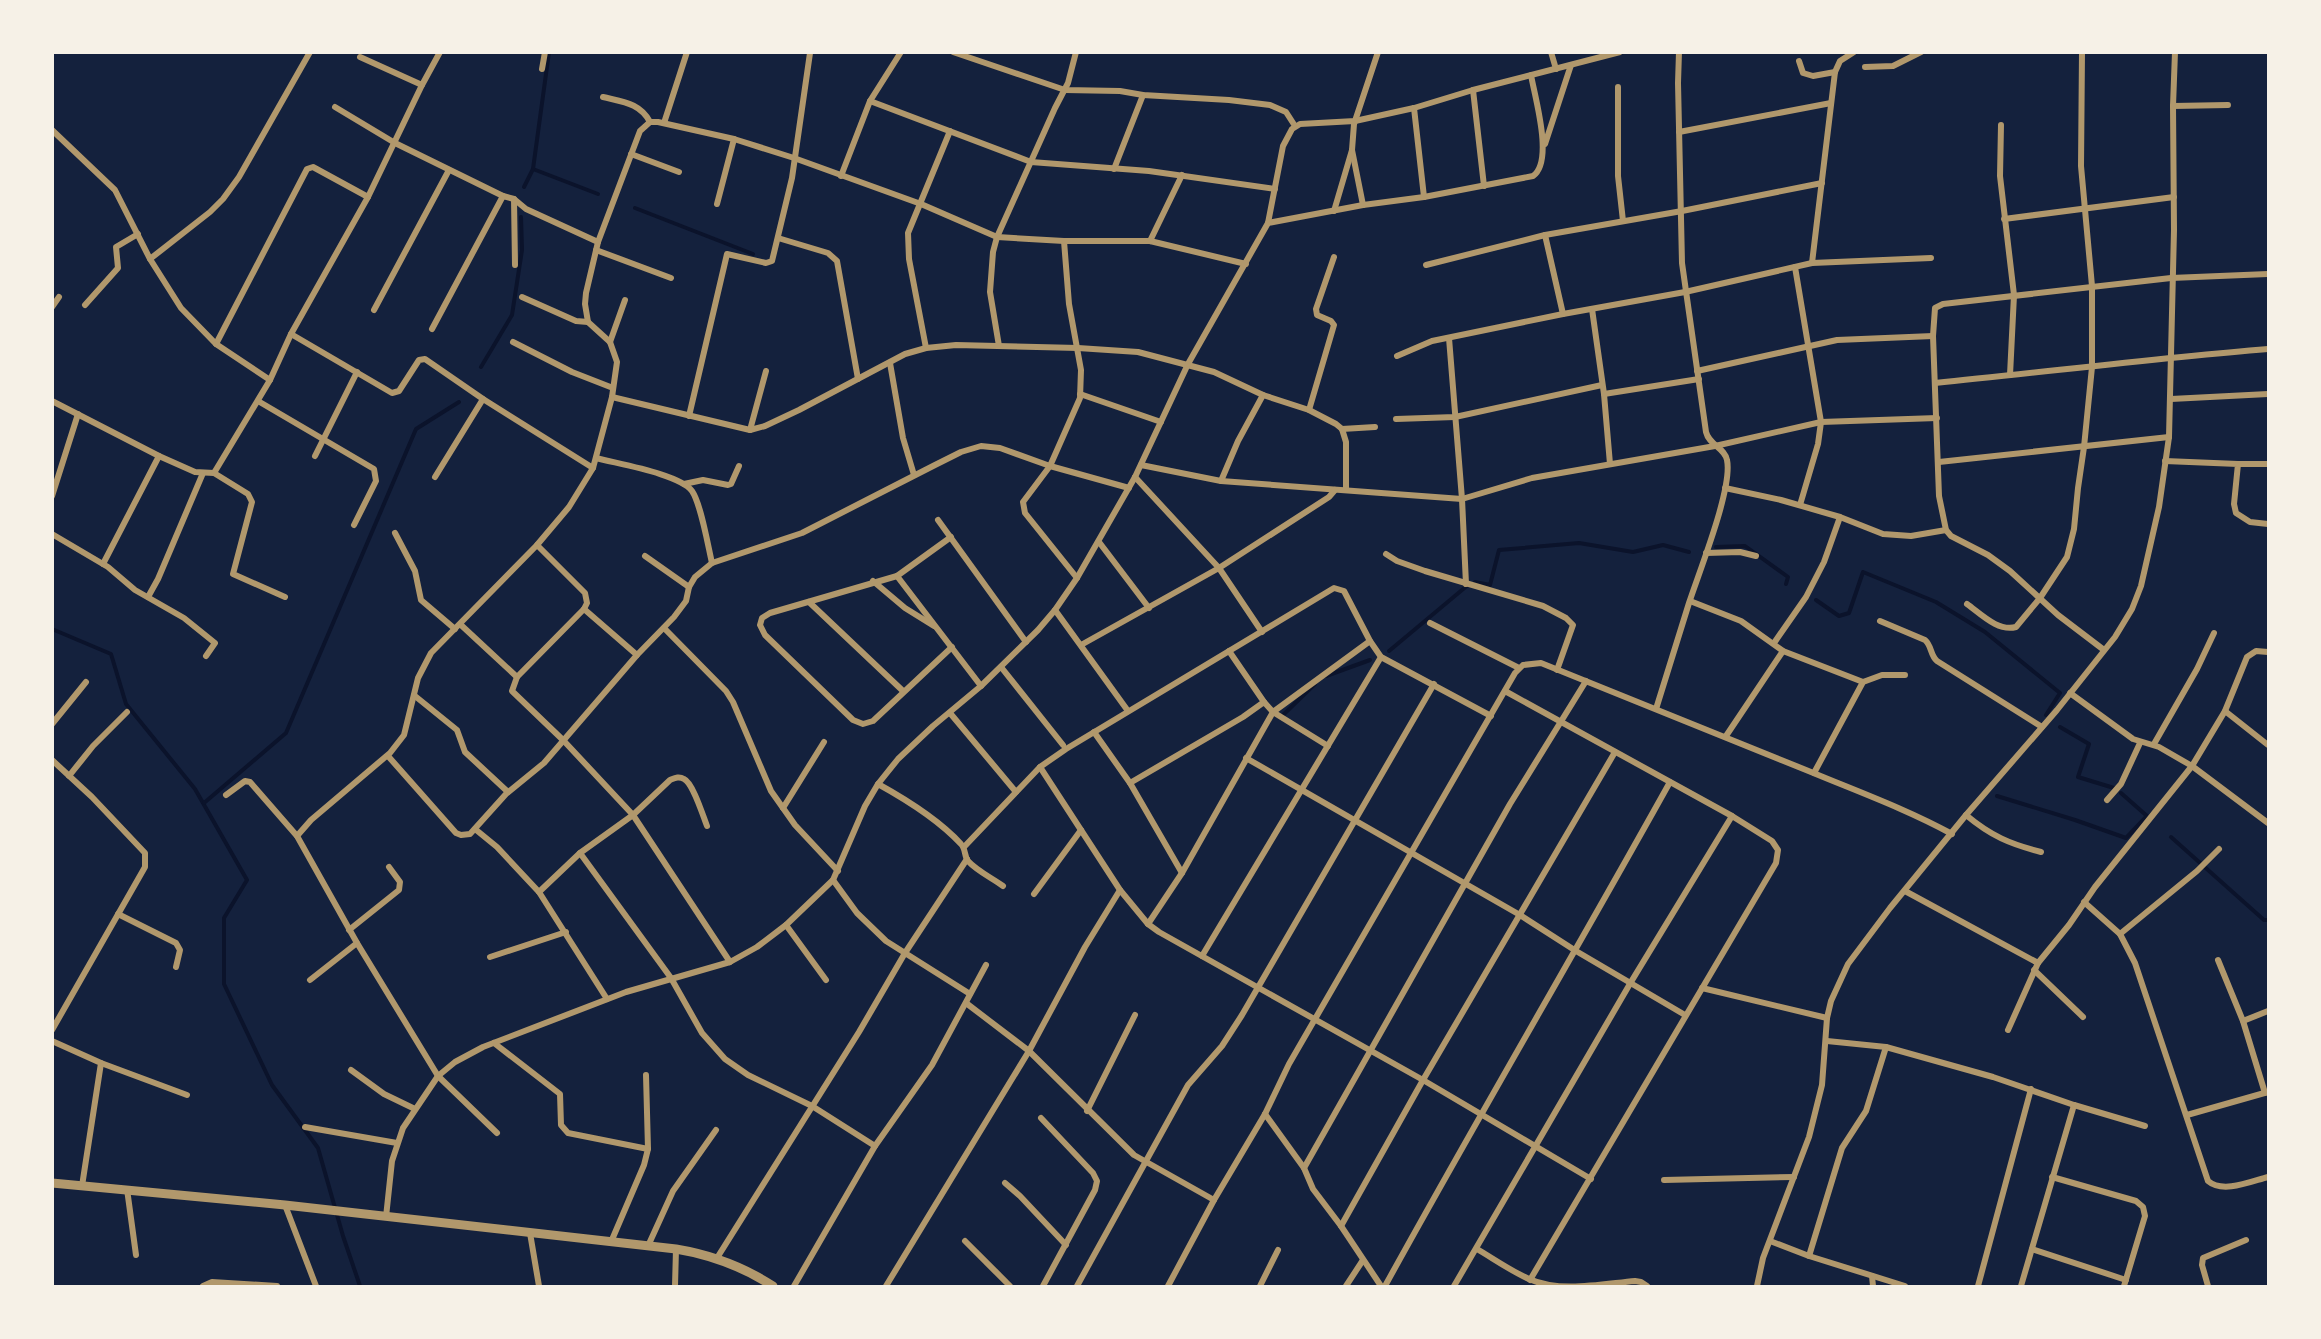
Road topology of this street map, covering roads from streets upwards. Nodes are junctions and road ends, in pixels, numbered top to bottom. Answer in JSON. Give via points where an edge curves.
{"nodes":[{"id":1,"x":310,"y":52,"type":"edge"},
{"id":2,"x":440,"y":52,"type":"edge"},
{"id":3,"x":545,"y":52,"type":"edge"},
{"id":4,"x":687,"y":52,"type":"edge"},
{"id":5,"x":901,"y":52,"type":"edge"},
{"id":6,"x":953,"y":52,"type":"edge"},
{"id":7,"x":1076,"y":52,"type":"edge"},
{"id":8,"x":1378,"y":52,"type":"edge"},
{"id":9,"x":1551,"y":52,"type":"edge"},
{"id":10,"x":1620,"y":52,"type":"edge"},
{"id":11,"x":1679,"y":52,"type":"edge"},
{"id":12,"x":1854,"y":52,"type":"edge"},
{"id":13,"x":1921,"y":52,"type":"edge"},
{"id":14,"x":2082,"y":52,"type":"edge"},
{"id":15,"x":2175,"y":52,"type":"edge"},
{"id":16,"x":810,"y":53,"type":"edge"},
{"id":17,"x":1606,"y":54,"type":"edge"},
{"id":18,"x":360,"y":57,"type":"dead end"},
{"id":19,"x":1799,"y":61,"type":"dead end"},
{"id":20,"x":1571,"y":65,"type":"junction"},
{"id":21,"x":1865,"y":67,"type":"dead end"},
{"id":22,"x":542,"y":69,"type":"dead end"},
{"id":23,"x":1556,"y":69,"type":"junction"},
{"id":24,"x":1835,"y":72,"type":"junction"},
{"id":25,"x":1531,"y":75,"type":"junction"},
{"id":26,"x":422,"y":86,"type":"junction"},
{"id":27,"x":1618,"y":87,"type":"dead end"},
{"id":28,"x":1065,"y":90,"type":"junction"},
{"id":29,"x":1473,"y":90,"type":"junction"},
{"id":30,"x":1143,"y":95,"type":"junction"},
{"id":31,"x":603,"y":97,"type":"dead end"},
{"id":32,"x":870,"y":100,"type":"junction"},
{"id":33,"x":1831,"y":103,"type":"junction"},
{"id":34,"x":2228,"y":105,"type":"dead end"},
{"id":35,"x":2173,"y":106,"type":"junction"},
{"id":36,"x":334,"y":107,"type":"dead end"},
{"id":37,"x":1414,"y":108,"type":"junction"},
{"id":38,"x":1355,"y":121,"type":"junction"},
{"id":39,"x":650,"y":122,"type":"junction"},
{"id":40,"x":664,"y":123,"type":"junction"},
{"id":41,"x":2001,"y":125,"type":"dead end"},
{"id":42,"x":1295,"y":126,"type":"junction"},
{"id":43,"x":52,"y":130,"type":"edge"},
{"id":44,"x":950,"y":131,"type":"junction"},
{"id":45,"x":1679,"y":132,"type":"junction"},
{"id":46,"x":734,"y":139,"type":"junction"},
{"id":47,"x":395,"y":143,"type":"junction"},
{"id":48,"x":1544,"y":147,"type":"junction"},
{"id":49,"x":1352,"y":150,"type":"junction"},
{"id":50,"x":631,"y":154,"type":"junction"},
{"id":51,"x":794,"y":158,"type":"junction"},
{"id":52,"x":1030,"y":162,"type":"junction"},
{"id":53,"x":1114,"y":169,"type":"junction"},
{"id":54,"x":449,"y":170,"type":"junction"},
{"id":55,"x":679,"y":172,"type":"dead end"},
{"id":56,"x":1182,"y":175,"type":"junction"},
{"id":57,"x":841,"y":176,"type":"junction"},
{"id":58,"x":1822,"y":183,"type":"junction"},
{"id":59,"x":1484,"y":186,"type":"junction"},
{"id":60,"x":1275,"y":189,"type":"junction"},
{"id":61,"x":502,"y":196,"type":"junction"},
{"id":62,"x":368,"y":197,"type":"junction"},
{"id":63,"x":1424,"y":197,"type":"junction"},
{"id":64,"x":2174,"y":197,"type":"junction"},
{"id":65,"x":514,"y":200,"type":"junction"},
{"id":66,"x":717,"y":204,"type":"dead end"},
{"id":67,"x":921,"y":204,"type":"junction"},
{"id":68,"x":1363,"y":205,"type":"junction"},
{"id":69,"x":2084,"y":208,"type":"junction"},
{"id":70,"x":1682,"y":211,"type":"junction"},
{"id":71,"x":1334,"y":212,"type":"junction"},
{"id":72,"x":2004,"y":219,"type":"junction"},
{"id":73,"x":1623,"y":221,"type":"junction"},
{"id":74,"x":1268,"y":223,"type":"junction"},
{"id":75,"x":138,"y":234,"type":"junction"},
{"id":76,"x":1545,"y":235,"type":"junction"},
{"id":77,"x":996,"y":237,"type":"junction"},
{"id":78,"x":778,"y":238,"type":"junction"},
{"id":79,"x":1064,"y":241,"type":"junction"},
{"id":80,"x":1150,"y":241,"type":"junction"},
{"id":81,"x":598,"y":242,"type":"junction"},
{"id":82,"x":596,"y":250,"type":"junction"},
{"id":83,"x":1334,"y":257,"type":"dead end"},
{"id":84,"x":1931,"y":258,"type":"dead end"},
{"id":85,"x":150,"y":259,"type":"junction"},
{"id":86,"x":1812,"y":263,"type":"junction"},
{"id":87,"x":1246,"y":264,"type":"junction"},
{"id":88,"x":515,"y":265,"type":"dead end"},
{"id":89,"x":1426,"y":265,"type":"dead end"},
{"id":90,"x":1795,"y":267,"type":"junction"},
{"id":91,"x":2268,"y":274,"type":"edge"},
{"id":92,"x":671,"y":278,"type":"dead end"},
{"id":93,"x":2171,"y":278,"type":"junction"},
{"id":94,"x":2092,"y":286,"type":"junction"},
{"id":95,"x":1685,"y":292,"type":"junction"},
{"id":96,"x":2014,"y":295,"type":"junction"},
{"id":97,"x":59,"y":297,"type":"dead end"},
{"id":98,"x":522,"y":297,"type":"dead end"},
{"id":99,"x":625,"y":300,"type":"dead end"},
{"id":100,"x":86,"y":305,"type":"dead end"},
{"id":101,"x":52,"y":307,"type":"edge"},
{"id":102,"x":1592,"y":309,"type":"junction"},
{"id":103,"x":374,"y":310,"type":"dead end"},
{"id":104,"x":1563,"y":314,"type":"junction"},
{"id":105,"x":588,"y":322,"type":"junction"},
{"id":106,"x":432,"y":329,"type":"dead end"},
{"id":107,"x":291,"y":334,"type":"junction"},
{"id":108,"x":1933,"y":336,"type":"junction"},
{"id":109,"x":1449,"y":338,"type":"junction"},
{"id":110,"x":513,"y":342,"type":"dead end"},
{"id":111,"x":610,"y":342,"type":"junction"},
{"id":112,"x":216,"y":344,"type":"junction"},
{"id":113,"x":1809,"y":345,"type":"junction"},
{"id":114,"x":999,"y":346,"type":"junction"},
{"id":115,"x":926,"y":348,"type":"junction"},
{"id":116,"x":1078,"y":348,"type":"junction"},
{"id":117,"x":2268,"y":349,"type":"edge"},
{"id":118,"x":1397,"y":356,"type":"dead end"},
{"id":119,"x":2171,"y":357,"type":"junction"},
{"id":120,"x":890,"y":363,"type":"junction"},
{"id":121,"x":1188,"y":364,"type":"junction"},
{"id":122,"x":2092,"y":368,"type":"junction"},
{"id":123,"x":766,"y":371,"type":"dead end"},
{"id":124,"x":1697,"y":371,"type":"junction"},
{"id":125,"x":357,"y":372,"type":"junction"},
{"id":126,"x":2010,"y":375,"type":"junction"},
{"id":127,"x":858,"y":379,"type":"junction"},
{"id":128,"x":1698,"y":379,"type":"junction"},
{"id":129,"x":270,"y":380,"type":"junction"},
{"id":130,"x":1935,"y":383,"type":"junction"},
{"id":131,"x":1602,"y":385,"type":"junction"},
{"id":132,"x":613,"y":388,"type":"junction"},
{"id":133,"x":1080,"y":394,"type":"junction"},
{"id":134,"x":1604,"y":394,"type":"junction"},
{"id":135,"x":2268,"y":394,"type":"edge"},
{"id":136,"x":1263,"y":395,"type":"junction"},
{"id":137,"x":612,"y":397,"type":"junction"},
{"id":138,"x":483,"y":399,"type":"junction"},
{"id":139,"x":2171,"y":399,"type":"junction"},
{"id":140,"x":52,"y":401,"type":"edge"},
{"id":141,"x":258,"y":401,"type":"junction"},
{"id":142,"x":1309,"y":410,"type":"junction"},
{"id":143,"x":78,"y":414,"type":"junction"},
{"id":144,"x":689,"y":416,"type":"junction"},
{"id":145,"x":1455,"y":417,"type":"junction"},
{"id":146,"x":1937,"y":418,"type":"junction"},
{"id":147,"x":1396,"y":419,"type":"dead end"},
{"id":148,"x":1161,"y":422,"type":"junction"},
{"id":149,"x":1821,"y":422,"type":"junction"},
{"id":150,"x":1376,"y":427,"type":"dead end"},
{"id":151,"x":1342,"y":429,"type":"junction"},
{"id":152,"x":750,"y":430,"type":"junction"},
{"id":153,"x":2169,"y":437,"type":"junction"},
{"id":154,"x":324,"y":439,"type":"junction"},
{"id":155,"x":1714,"y":446,"type":"junction"},
{"id":156,"x":2084,"y":447,"type":"junction"},
{"id":157,"x":159,"y":456,"type":"junction"},
{"id":158,"x":315,"y":456,"type":"dead end"},
{"id":159,"x":596,"y":458,"type":"junction"},
{"id":160,"x":2165,"y":461,"type":"junction"},
{"id":161,"x":1939,"y":462,"type":"junction"},
{"id":162,"x":1610,"y":464,"type":"junction"},
{"id":163,"x":2238,"y":464,"type":"junction"},
{"id":164,"x":2268,"y":464,"type":"edge"},
{"id":165,"x":1141,"y":465,"type":"junction"},
{"id":166,"x":739,"y":466,"type":"dead end"},
{"id":167,"x":1050,"y":466,"type":"junction"},
{"id":168,"x":593,"y":468,"type":"junction"},
{"id":169,"x":202,"y":473,"type":"junction"},
{"id":170,"x":214,"y":473,"type":"junction"},
{"id":171,"x":914,"y":475,"type":"junction"},
{"id":172,"x":435,"y":477,"type":"dead end"},
{"id":173,"x":1135,"y":477,"type":"junction"},
{"id":174,"x":1221,"y":481,"type":"junction"},
{"id":175,"x":684,"y":484,"type":"junction"},
{"id":176,"x":1129,"y":488,"type":"junction"},
{"id":177,"x":1725,"y":488,"type":"junction"},
{"id":178,"x":1335,"y":490,"type":"junction"},
{"id":179,"x":1346,"y":490,"type":"junction"},
{"id":180,"x":52,"y":496,"type":"edge"},
{"id":181,"x":1462,"y":499,"type":"junction"},
{"id":182,"x":1800,"y":505,"type":"junction"},
{"id":183,"x":1840,"y":517,"type":"junction"},
{"id":184,"x":938,"y":520,"type":"dead end"},
{"id":185,"x":2268,"y":524,"type":"edge"},
{"id":186,"x":354,"y":525,"type":"dead end"},
{"id":187,"x":1946,"y":530,"type":"junction"},
{"id":188,"x":395,"y":533,"type":"dead end"},
{"id":189,"x":52,"y":534,"type":"edge"},
{"id":190,"x":951,"y":537,"type":"junction"},
{"id":191,"x":1098,"y":542,"type":"junction"},
{"id":192,"x":537,"y":545,"type":"junction"},
{"id":193,"x":1706,"y":553,"type":"junction"},
{"id":194,"x":1386,"y":554,"type":"dead end"},
{"id":195,"x":645,"y":556,"type":"dead end"},
{"id":196,"x":1756,"y":556,"type":"dead end"},
{"id":197,"x":712,"y":563,"type":"junction"},
{"id":198,"x":103,"y":564,"type":"junction"},
{"id":199,"x":1219,"y":568,"type":"junction"},
{"id":200,"x":897,"y":576,"type":"junction"},
{"id":201,"x":1077,"y":578,"type":"junction"},
{"id":202,"x":873,"y":581,"type":"junction"},
{"id":203,"x":1466,"y":584,"type":"junction"},
{"id":204,"x":689,"y":587,"type":"junction"},
{"id":205,"x":148,"y":597,"type":"junction"},
{"id":206,"x":285,"y":597,"type":"dead end"},
{"id":207,"x":2040,"y":598,"type":"junction"},
{"id":208,"x":1690,"y":601,"type":"junction"},
{"id":209,"x":809,"y":602,"type":"junction"},
{"id":210,"x":1967,"y":604,"type":"dead end"},
{"id":211,"x":584,"y":609,"type":"junction"},
{"id":212,"x":1149,"y":609,"type":"junction"},
{"id":213,"x":1055,"y":610,"type":"junction"},
{"id":214,"x":1880,"y":621,"type":"dead end"},
{"id":215,"x":1430,"y":623,"type":"dead end"},
{"id":216,"x":458,"y":627,"type":"junction"},
{"id":217,"x":664,"y":628,"type":"junction"},
{"id":218,"x":939,"y":630,"type":"junction"},
{"id":219,"x":1262,"y":632,"type":"junction"},
{"id":220,"x":2214,"y":633,"type":"dead end"},
{"id":221,"x":1370,"y":641,"type":"junction"},
{"id":222,"x":1026,"y":642,"type":"junction"},
{"id":223,"x":1773,"y":643,"type":"junction"},
{"id":224,"x":1080,"y":645,"type":"junction"},
{"id":225,"x":952,"y":647,"type":"junction"},
{"id":226,"x":2104,"y":650,"type":"junction"},
{"id":227,"x":1229,"y":651,"type":"junction"},
{"id":228,"x":1782,"y":651,"type":"junction"},
{"id":229,"x":2268,"y":652,"type":"edge"},
{"id":230,"x":637,"y":655,"type":"junction"},
{"id":231,"x":207,"y":656,"type":"dead end"},
{"id":232,"x":1381,"y":657,"type":"junction"},
{"id":233,"x":1001,"y":667,"type":"junction"},
{"id":234,"x":1519,"y":668,"type":"junction"},
{"id":235,"x":1557,"y":670,"type":"junction"},
{"id":236,"x":1905,"y":675,"type":"dead end"},
{"id":237,"x":517,"y":677,"type":"junction"},
{"id":238,"x":1586,"y":681,"type":"junction"},
{"id":239,"x":86,"y":682,"type":"dead end"},
{"id":240,"x":1863,"y":682,"type":"junction"},
{"id":241,"x":1434,"y":684,"type":"junction"},
{"id":242,"x":981,"y":686,"type":"junction"},
{"id":243,"x":903,"y":691,"type":"junction"},
{"id":244,"x":1505,"y":691,"type":"junction"},
{"id":245,"x":2070,"y":693,"type":"junction"},
{"id":246,"x":415,"y":696,"type":"junction"},
{"id":247,"x":1264,"y":702,"type":"junction"},
{"id":248,"x":1656,"y":709,"type":"junction"},
{"id":249,"x":1128,"y":711,"type":"junction"},
{"id":250,"x":2225,"y":711,"type":"junction"},
{"id":251,"x":127,"y":712,"type":"dead end"},
{"id":252,"x":1273,"y":712,"type":"junction"},
{"id":253,"x":950,"y":713,"type":"junction"},
{"id":254,"x":1491,"y":716,"type":"junction"},
{"id":255,"x":1561,"y":721,"type":"junction"},
{"id":256,"x":52,"y":724,"type":"edge"},
{"id":257,"x":2042,"y":728,"type":"junction"},
{"id":258,"x":1094,"y":732,"type":"junction"},
{"id":259,"x":1726,"y":736,"type":"junction"},
{"id":260,"x":563,"y":740,"type":"junction"},
{"id":261,"x":824,"y":742,"type":"dead end"},
{"id":262,"x":2140,"y":743,"type":"junction"},
{"id":263,"x":2154,"y":744,"type":"junction"},
{"id":264,"x":1063,"y":745,"type":"dead end"},
{"id":265,"x":2268,"y":745,"type":"edge"},
{"id":266,"x":1328,"y":746,"type":"junction"},
{"id":267,"x":1616,"y":752,"type":"junction"},
{"id":268,"x":387,"y":756,"type":"junction"},
{"id":269,"x":1246,"y":758,"type":"junction"},
{"id":270,"x":52,"y":760,"type":"edge"},
{"id":271,"x":2192,"y":766,"type":"junction"},
{"id":272,"x":1040,"y":767,"type":"junction"},
{"id":273,"x":1814,"y":773,"type":"junction"},
{"id":274,"x":69,"y":776,"type":"junction"},
{"id":275,"x":1670,"y":782,"type":"junction"},
{"id":276,"x":1130,"y":783,"type":"junction"},
{"id":277,"x":878,"y":784,"type":"junction"},
{"id":278,"x":1302,"y":789,"type":"junction"},
{"id":279,"x":508,"y":792,"type":"junction"},
{"id":280,"x":1016,"y":792,"type":"junction"},
{"id":281,"x":226,"y":795,"type":"dead end"},
{"id":282,"x":2107,"y":800,"type":"dead end"},
{"id":283,"x":783,"y":808,"type":"junction"},
{"id":284,"x":633,"y":815,"type":"junction"},
{"id":285,"x":1966,"y":815,"type":"junction"},
{"id":286,"x":1732,"y":816,"type":"junction"},
{"id":287,"x":1354,"y":819,"type":"junction"},
{"id":288,"x":2268,"y":823,"type":"edge"},
{"id":289,"x":707,"y":826,"type":"dead end"},
{"id":290,"x":475,"y":830,"type":"junction"},
{"id":291,"x":1081,"y":830,"type":"junction"},
{"id":292,"x":1952,"y":834,"type":"junction"},
{"id":293,"x":297,"y":836,"type":"junction"},
{"id":294,"x":964,"y":847,"type":"junction"},
{"id":295,"x":2219,"y":849,"type":"dead end"},
{"id":296,"x":1411,"y":852,"type":"junction"},
{"id":297,"x":2041,"y":852,"type":"dead end"},
{"id":298,"x":580,"y":853,"type":"junction"},
{"id":299,"x":966,"y":859,"type":"junction"},
{"id":300,"x":389,"y":867,"type":"dead end"},
{"id":301,"x":838,"y":871,"type":"junction"},
{"id":302,"x":1182,"y":873,"type":"junction"},
{"id":303,"x":833,"y":880,"type":"junction"},
{"id":304,"x":1465,"y":883,"type":"junction"},
{"id":305,"x":1002,"y":886,"type":"dead end"},
{"id":306,"x":1120,"y":890,"type":"junction"},
{"id":307,"x":1905,"y":891,"type":"junction"},
{"id":308,"x":539,"y":892,"type":"junction"},
{"id":309,"x":1034,"y":894,"type":"dead end"},
{"id":310,"x":2084,"y":902,"type":"junction"},
{"id":311,"x":118,"y":914,"type":"junction"},
{"id":312,"x":1520,"y":915,"type":"junction"},
{"id":313,"x":1149,"y":924,"type":"junction"},
{"id":314,"x":786,"y":925,"type":"junction"},
{"id":315,"x":349,"y":930,"type":"junction"},
{"id":316,"x":566,"y":932,"type":"junction"},
{"id":317,"x":2120,"y":934,"type":"junction"},
{"id":318,"x":357,"y":943,"type":"junction"},
{"id":319,"x":1576,"y":951,"type":"junction"},
{"id":320,"x":905,"y":953,"type":"junction"},
{"id":321,"x":1202,"y":956,"type":"junction"},
{"id":322,"x":490,"y":957,"type":"dead end"},
{"id":323,"x":2218,"y":960,"type":"dead end"},
{"id":324,"x":730,"y":962,"type":"junction"},
{"id":325,"x":2038,"y":963,"type":"junction"},
{"id":326,"x":986,"y":964,"type":"dead end"},
{"id":327,"x":176,"y":967,"type":"dead end"},
{"id":328,"x":2034,"y":970,"type":"junction"},
{"id":329,"x":672,"y":978,"type":"junction"},
{"id":330,"x":310,"y":980,"type":"dead end"},
{"id":331,"x":826,"y":980,"type":"dead end"},
{"id":332,"x":1631,"y":982,"type":"junction"},
{"id":333,"x":1257,"y":987,"type":"junction"},
{"id":334,"x":1702,"y":988,"type":"junction"},
{"id":335,"x":970,"y":993,"type":"junction"},
{"id":336,"x":607,"y":999,"type":"junction"},
{"id":337,"x":966,"y":1003,"type":"junction"},
{"id":338,"x":2268,"y":1011,"type":"edge"},
{"id":339,"x":1135,"y":1015,"type":"dead end"},
{"id":340,"x":1685,"y":1015,"type":"junction"},
{"id":341,"x":2083,"y":1017,"type":"dead end"},
{"id":342,"x":1827,"y":1018,"type":"junction"},
{"id":343,"x":1314,"y":1019,"type":"junction"},
{"id":344,"x":2243,"y":1021,"type":"junction"},
{"id":345,"x":52,"y":1030,"type":"edge"},
{"id":346,"x":2008,"y":1030,"type":"dead end"},
{"id":347,"x":52,"y":1041,"type":"edge"},
{"id":348,"x":1827,"y":1041,"type":"junction"},
{"id":349,"x":494,"y":1043,"type":"junction"},
{"id":350,"x":1886,"y":1047,"type":"junction"},
{"id":351,"x":1370,"y":1050,"type":"junction"},
{"id":352,"x":1029,"y":1051,"type":"junction"},
{"id":353,"x":101,"y":1063,"type":"junction"},
{"id":354,"x":351,"y":1070,"type":"dead end"},
{"id":355,"x":646,"y":1075,"type":"dead end"},
{"id":356,"x":438,"y":1076,"type":"junction"},
{"id":357,"x":1423,"y":1080,"type":"junction"},
{"id":358,"x":2031,"y":1089,"type":"junction"},
{"id":359,"x":2267,"y":1093,"type":"edge"},
{"id":360,"x":187,"y":1095,"type":"dead end"},
{"id":361,"x":2074,"y":1105,"type":"junction"},
{"id":362,"x":813,"y":1106,"type":"junction"},
{"id":363,"x":415,"y":1109,"type":"junction"},
{"id":364,"x":1087,"y":1111,"type":"junction"},
{"id":365,"x":1265,"y":1114,"type":"junction"},
{"id":366,"x":1479,"y":1115,"type":"junction"},
{"id":367,"x":2187,"y":1115,"type":"junction"},
{"id":368,"x":1041,"y":1118,"type":"dead end"},
{"id":369,"x":2145,"y":1126,"type":"dead end"},
{"id":370,"x":305,"y":1127,"type":"dead end"},
{"id":371,"x":716,"y":1130,"type":"dead end"},
{"id":372,"x":497,"y":1133,"type":"dead end"},
{"id":373,"x":397,"y":1143,"type":"junction"},
{"id":374,"x":875,"y":1146,"type":"junction"},
{"id":375,"x":1537,"y":1147,"type":"junction"},
{"id":376,"x":648,"y":1149,"type":"junction"},
{"id":377,"x":1146,"y":1162,"type":"junction"},
{"id":378,"x":1304,"y":1168,"type":"junction"},
{"id":379,"x":1794,"y":1177,"type":"junction"},
{"id":380,"x":2052,"y":1177,"type":"junction"},
{"id":381,"x":2268,"y":1177,"type":"edge"},
{"id":382,"x":1591,"y":1179,"type":"junction"},
{"id":383,"x":1664,"y":1180,"type":"dead end"},
{"id":384,"x":52,"y":1183,"type":"edge"},
{"id":385,"x":1005,"y":1183,"type":"dead end"},
{"id":386,"x":82,"y":1186,"type":"junction"},
{"id":387,"x":127,"y":1189,"type":"junction"},
{"id":388,"x":1214,"y":1200,"type":"junction"},
{"id":389,"x":285,"y":1205,"type":"junction"},
{"id":390,"x":386,"y":1218,"type":"junction"},
{"id":391,"x":1341,"y":1226,"type":"junction"},
{"id":392,"x":530,"y":1233,"type":"junction"},
{"id":393,"x":2246,"y":1240,"type":"dead end"},
{"id":394,"x":965,"y":1241,"type":"dead end"},
{"id":395,"x":1770,"y":1241,"type":"junction"},
{"id":396,"x":610,"y":1242,"type":"junction"},
{"id":397,"x":1066,"y":1245,"type":"junction"},
{"id":398,"x":648,"y":1246,"type":"junction"},
{"id":399,"x":676,"y":1249,"type":"junction"},
{"id":400,"x":1477,"y":1249,"type":"junction"},
{"id":401,"x":2032,"y":1249,"type":"junction"},
{"id":402,"x":1278,"y":1250,"type":"dead end"},
{"id":403,"x":136,"y":1255,"type":"dead end"},
{"id":404,"x":1809,"y":1256,"type":"junction"},
{"id":405,"x":717,"y":1258,"type":"junction"},
{"id":406,"x":1362,"y":1260,"type":"junction"},
{"id":407,"x":1872,"y":1276,"type":"junction"},
{"id":408,"x":1530,"y":1280,"type":"junction"},
{"id":409,"x":2125,"y":1283,"type":"edge"},
{"id":410,"x":203,"y":1287,"type":"edge"},
{"id":411,"x":277,"y":1287,"type":"edge"},
{"id":412,"x":316,"y":1287,"type":"edge"},
{"id":413,"x":539,"y":1287,"type":"edge"},
{"id":414,"x":675,"y":1287,"type":"edge"},
{"id":415,"x":772,"y":1287,"type":"edge"},
{"id":416,"x":794,"y":1287,"type":"edge"},
{"id":417,"x":886,"y":1287,"type":"edge"},
{"id":418,"x":1010,"y":1287,"type":"edge"},
{"id":419,"x":1043,"y":1287,"type":"edge"},
{"id":420,"x":1077,"y":1287,"type":"edge"},
{"id":421,"x":1168,"y":1287,"type":"edge"},
{"id":422,"x":1260,"y":1287,"type":"edge"},
{"id":423,"x":1346,"y":1287,"type":"edge"},
{"id":424,"x":1383,"y":1287,"type":"edge"},
{"id":425,"x":1454,"y":1287,"type":"edge"},
{"id":426,"x":1647,"y":1287,"type":"edge"},
{"id":427,"x":1757,"y":1287,"type":"edge"},
{"id":428,"x":1873,"y":1287,"type":"edge"},
{"id":429,"x":1905,"y":1287,"type":"edge"},
{"id":430,"x":1978,"y":1287,"type":"edge"},
{"id":431,"x":2021,"y":1287,"type":"edge"},
{"id":432,"x":2208,"y":1287,"type":"edge"}],
"edges":[{"from":1,"to":85,"type":"street","via":[[223,199]]},
{"from":2,"to":26,"type":"street"},
{"from":3,"to":22,"type":"street"},
{"from":4,"to":40,"type":"street"},
{"from":5,"to":32,"type":"street"},
{"from":6,"to":28,"type":"street"},
{"from":7,"to":28,"type":"street"},
{"from":8,"to":38,"type":"street"},
{"from":9,"to":23,"type":"street"},
{"from":10,"to":17,"type":"street"},
{"from":11,"to":45,"type":"street"},
{"from":12,"to":24,"type":"street","via":[[1840,61]]},
{"from":13,"to":21,"type":"street","via":[[1893,66]]},
{"from":14,"to":69,"type":"street","via":[[2080,159]]},
{"from":15,"to":35,"type":"street"},
{"from":16,"to":51,"type":"street"},
{"from":17,"to":20,"type":"street"},
{"from":18,"to":26,"type":"street"},
{"from":19,"to":24,"type":"street","via":[[1803,73],[1808,75]]},
{"from":20,"to":23,"type":"street"},
{"from":20,"to":48,"type":"street"},
{"from":23,"to":25,"type":"street"},
{"from":24,"to":33,"type":"street"},
{"from":25,"to":29,"type":"street"},
{"from":25,"to":48,"type":"street"},
{"from":26,"to":47,"type":"street"},
{"from":27,"to":73,"type":"street","via":[[1618,176]]},
{"from":28,"to":30,"type":"street"},
{"from":28,"to":52,"type":"street"},
{"from":29,"to":37,"type":"street"},
{"from":29,"to":59,"type":"street"},
{"from":30,"to":42,"type":"street","via":[[1270,105],[1286,112]]},
{"from":30,"to":53,"type":"street"},
{"from":31,"to":39,"type":"street","via":[[637,106]]},
{"from":32,"to":44,"type":"street"},
{"from":32,"to":57,"type":"street"},
{"from":33,"to":45,"type":"street"},
{"from":33,"to":58,"type":"street"},
{"from":34,"to":35,"type":"street"},
{"from":35,"to":64,"type":"street"},
{"from":36,"to":47,"type":"street"},
{"from":37,"to":38,"type":"street"},
{"from":37,"to":63,"type":"street"},
{"from":38,"to":42,"type":"street"},
{"from":38,"to":49,"type":"street"},
{"from":39,"to":40,"type":"street"},
{"from":39,"to":50,"type":"street","via":[[640,131]]},
{"from":40,"to":46,"type":"street"},
{"from":41,"to":72,"type":"street"},
{"from":42,"to":60,"type":"street","via":[[1283,146]]},
{"from":43,"to":75,"type":"street","via":[[115,190]]},
{"from":44,"to":52,"type":"street"},
{"from":44,"to":67,"type":"street"},
{"from":45,"to":70,"type":"street"},
{"from":46,"to":51,"type":"street"},
{"from":46,"to":66,"type":"street"},
{"from":47,"to":54,"type":"street"},
{"from":47,"to":62,"type":"street"},
{"from":48,"to":59,"type":"street","via":[[1540,169],[1533,176]]},
{"from":49,"to":68,"type":"street"},
{"from":49,"to":71,"type":"street"},
{"from":50,"to":55,"type":"street"},
{"from":50,"to":81,"type":"street"},
{"from":51,"to":57,"type":"street"},
{"from":51,"to":78,"type":"street"},
{"from":52,"to":53,"type":"street"},
{"from":52,"to":77,"type":"street"},
{"from":53,"to":56,"type":"street"},
{"from":54,"to":61,"type":"street"},
{"from":54,"to":103,"type":"street"},
{"from":56,"to":60,"type":"street"},
{"from":56,"to":80,"type":"street"},
{"from":57,"to":67,"type":"street"},
{"from":58,"to":70,"type":"street"},
{"from":58,"to":86,"type":"street"},
{"from":59,"to":63,"type":"street"},
{"from":60,"to":74,"type":"street"},
{"from":61,"to":65,"type":"street"},
{"from":61,"to":106,"type":"street"},
{"from":62,"to":107,"type":"street"},
{"from":62,"to":112,"type":"street","via":[[313,167],[307,169]]},
{"from":63,"to":68,"type":"street"},
{"from":64,"to":69,"type":"street"},
{"from":64,"to":93,"type":"street"},
{"from":65,"to":81,"type":"street"},
{"from":65,"to":88,"type":"street"},
{"from":67,"to":77,"type":"street"},
{"from":67,"to":115,"type":"street","via":[[907,242]]},
{"from":68,"to":71,"type":"street"},
{"from":69,"to":72,"type":"street"},
{"from":69,"to":94,"type":"street"},
{"from":70,"to":73,"type":"street"},
{"from":70,"to":95,"type":"street"},
{"from":71,"to":74,"type":"street"},
{"from":72,"to":96,"type":"street"},
{"from":73,"to":76,"type":"street"},
{"from":74,"to":87,"type":"street"},
{"from":75,"to":85,"type":"street"},
{"from":75,"to":100,"type":"street","via":[[116,247],[118,268]]},
{"from":76,"to":89,"type":"street"},
{"from":76,"to":104,"type":"street"},
{"from":77,"to":79,"type":"street"},
{"from":77,"to":114,"type":"street","via":[[990,292]]},
{"from":78,"to":127,"type":"street","via":[[828,253],[837,261]]},
{"from":78,"to":144,"type":"street","via":[[769,263],[726,255]]},
{"from":79,"to":80,"type":"street"},
{"from":79,"to":116,"type":"street","via":[[1069,304]]},
{"from":80,"to":87,"type":"street"},
{"from":81,"to":82,"type":"street"},
{"from":82,"to":92,"type":"street"},
{"from":82,"to":105,"type":"street","via":[[586,293]]},
{"from":83,"to":142,"type":"street","via":[[1316,309],[1317,315],[1334,325]]},
{"from":84,"to":86,"type":"street"},
{"from":85,"to":112,"type":"street","via":[[181,308]]},
{"from":86,"to":90,"type":"street"},
{"from":87,"to":121,"type":"street"},
{"from":90,"to":95,"type":"street"},
{"from":90,"to":113,"type":"street"},
{"from":91,"to":93,"type":"street"},
{"from":93,"to":94,"type":"street"},
{"from":93,"to":119,"type":"street"},
{"from":94,"to":96,"type":"street"},
{"from":94,"to":122,"type":"street"},
{"from":95,"to":102,"type":"street"},
{"from":95,"to":124,"type":"street"},
{"from":96,"to":108,"type":"street","via":[[1939,305],[1933,314]]},
{"from":96,"to":126,"type":"street"},
{"from":97,"to":101,"type":"street"},
{"from":98,"to":105,"type":"street","via":[[576,321]]},
{"from":99,"to":111,"type":"street"},
{"from":102,"to":104,"type":"street"},
{"from":102,"to":131,"type":"street"},
{"from":104,"to":109,"type":"street"},
{"from":105,"to":111,"type":"street"},
{"from":107,"to":125,"type":"street"},
{"from":107,"to":129,"type":"street"},
{"from":108,"to":113,"type":"street"},
{"from":108,"to":130,"type":"street"},
{"from":109,"to":118,"type":"street"},
{"from":109,"to":145,"type":"street"},
{"from":110,"to":132,"type":"street"},
{"from":111,"to":132,"type":"street","via":[[617,362]]},
{"from":112,"to":129,"type":"street"},
{"from":113,"to":124,"type":"street"},
{"from":113,"to":149,"type":"street"},
{"from":114,"to":115,"type":"street"},
{"from":114,"to":116,"type":"street"},
{"from":115,"to":120,"type":"street"},
{"from":116,"to":121,"type":"street","via":[[1138,352]]},
{"from":116,"to":133,"type":"street"},
{"from":117,"to":119,"type":"street"},
{"from":119,"to":122,"type":"street"},
{"from":119,"to":139,"type":"street"},
{"from":120,"to":127,"type":"street"},
{"from":120,"to":171,"type":"street","via":[[903,438]]},
{"from":121,"to":136,"type":"street"},
{"from":121,"to":148,"type":"street"},
{"from":122,"to":126,"type":"street"},
{"from":122,"to":156,"type":"street"},
{"from":123,"to":152,"type":"street"},
{"from":124,"to":128,"type":"street"},
{"from":125,"to":138,"type":"street","via":[[394,393],[419,360],[425,359]]},
{"from":125,"to":154,"type":"street"},
{"from":126,"to":130,"type":"street"},
{"from":127,"to":152,"type":"street"},
{"from":128,"to":134,"type":"street"},
{"from":128,"to":155,"type":"street","via":[[1706,432]]},
{"from":129,"to":141,"type":"street"},
{"from":130,"to":146,"type":"street"},
{"from":131,"to":134,"type":"street"},
{"from":131,"to":145,"type":"street"},
{"from":132,"to":137,"type":"street"},
{"from":133,"to":148,"type":"street"},
{"from":133,"to":167,"type":"street"},
{"from":134,"to":162,"type":"street"},
{"from":135,"to":139,"type":"street"},
{"from":136,"to":142,"type":"street"},
{"from":136,"to":174,"type":"street"},
{"from":137,"to":144,"type":"street"},
{"from":137,"to":159,"type":"street"},
{"from":138,"to":168,"type":"street"},
{"from":138,"to":172,"type":"street"},
{"from":139,"to":153,"type":"street"},
{"from":140,"to":143,"type":"street"},
{"from":141,"to":154,"type":"street"},
{"from":141,"to":170,"type":"street"},
{"from":142,"to":151,"type":"street"},
{"from":143,"to":157,"type":"street"},
{"from":143,"to":180,"type":"street"},
{"from":144,"to":152,"type":"street"},
{"from":145,"to":147,"type":"street"},
{"from":145,"to":181,"type":"street"},
{"from":146,"to":149,"type":"street"},
{"from":146,"to":161,"type":"street"},
{"from":148,"to":165,"type":"street"},
{"from":149,"to":155,"type":"street"},
{"from":149,"to":182,"type":"street"},
{"from":150,"to":151,"type":"street"},
{"from":151,"to":179,"type":"street","via":[[1346,442]]},
{"from":153,"to":156,"type":"street"},
{"from":153,"to":160,"type":"street"},
{"from":154,"to":158,"type":"street"},
{"from":154,"to":186,"type":"street","via":[[376,473],[376,481]]},
{"from":155,"to":162,"type":"street"},
{"from":155,"to":177,"type":"street","via":[[1727,458]]},
{"from":156,"to":161,"type":"street"},
{"from":156,"to":207,"type":"street","via":[[2071,544],[2060,571]]},
{"from":157,"to":169,"type":"street"},
{"from":157,"to":198,"type":"street"},
{"from":159,"to":168,"type":"street"},
{"from":159,"to":175,"type":"street"},
{"from":160,"to":163,"type":"street"},
{"from":160,"to":226,"type":"street","via":[[2141,586],[2132,609]]},
{"from":161,"to":187,"type":"street","via":[[1939,496]]},
{"from":162,"to":181,"type":"street","via":[[1532,478]]},
{"from":163,"to":164,"type":"street"},
{"from":163,"to":185,"type":"street","via":[[2236,513],[2250,522]]},
{"from":165,"to":173,"type":"street"},
{"from":165,"to":174,"type":"street"},
{"from":166,"to":175,"type":"street","via":[[728,485],[703,480]]},
{"from":167,"to":171,"type":"street","via":[[1000,448],[981,446]]},
{"from":167,"to":176,"type":"street"},
{"from":167,"to":201,"type":"street","via":[[1022,506]]},
{"from":168,"to":192,"type":"street","via":[[569,507]]},
{"from":169,"to":170,"type":"street"},
{"from":169,"to":205,"type":"street"},
{"from":170,"to":206,"type":"street","via":[[248,494],[252,502],[233,574]]},
{"from":171,"to":197,"type":"street","via":[[802,534]]},
{"from":173,"to":176,"type":"street"},
{"from":173,"to":199,"type":"street"},
{"from":174,"to":178,"type":"street"},
{"from":175,"to":197,"type":"street","via":[[693,491]]},
{"from":176,"to":191,"type":"street"},
{"from":177,"to":182,"type":"street"},
{"from":177,"to":193,"type":"street"},
{"from":178,"to":179,"type":"street"},
{"from":178,"to":199,"type":"street"},
{"from":179,"to":181,"type":"street"},
{"from":181,"to":203,"type":"street"},
{"from":182,"to":183,"type":"street"},
{"from":183,"to":187,"type":"street","via":[[1897,536]]},
{"from":183,"to":223,"type":"street","via":[[1806,597]]},
{"from":184,"to":190,"type":"street"},
{"from":187,"to":207,"type":"street","via":[[1988,555]]},
{"from":188,"to":216,"type":"street","via":[[415,572],[424,605]]},
{"from":189,"to":198,"type":"street"},
{"from":190,"to":200,"type":"street"},
{"from":190,"to":222,"type":"street"},
{"from":191,"to":201,"type":"street"},
{"from":191,"to":212,"type":"street"},
{"from":192,"to":211,"type":"street","via":[[585,593]]},
{"from":192,"to":216,"type":"street"},
{"from":193,"to":196,"type":"street","via":[[1740,552]]},
{"from":193,"to":208,"type":"street"},
{"from":194,"to":203,"type":"street"},
{"from":195,"to":204,"type":"street"},
{"from":197,"to":204,"type":"street","via":[[699,571]]},
{"from":198,"to":205,"type":"street"},
{"from":199,"to":212,"type":"street"},
{"from":199,"to":219,"type":"street"},
{"from":200,"to":202,"type":"street"},
{"from":200,"to":218,"type":"street"},
{"from":201,"to":213,"type":"street"},
{"from":202,"to":209,"type":"street"},
{"from":202,"to":218,"type":"street"},
{"from":203,"to":235,"type":"street","via":[[1543,606],[1566,618],[1573,625]]},
{"from":204,"to":217,"type":"street","via":[[684,605]]},
{"from":205,"to":231,"type":"street","via":[[184,618],[215,643]]},
{"from":207,"to":210,"type":"street","via":[[2013,628],[1998,626]]},
{"from":207,"to":226,"type":"street"},
{"from":208,"to":223,"type":"street","via":[[1741,621]]},
{"from":208,"to":248,"type":"street"},
{"from":209,"to":243,"type":"street"},
{"from":209,"to":243,"type":"street","via":[[765,616],[760,628],[853,720],[862,724],[873,721]]},
{"from":211,"to":230,"type":"street"},
{"from":211,"to":237,"type":"street"},
{"from":212,"to":224,"type":"street"},
{"from":213,"to":222,"type":"street"},
{"from":213,"to":224,"type":"street"},
{"from":214,"to":257,"type":"street","via":[[1925,640],[1937,661]]},
{"from":215,"to":234,"type":"street"},
{"from":216,"to":237,"type":"street"},
{"from":216,"to":246,"type":"street","via":[[427,659]]},
{"from":217,"to":230,"type":"street"},
{"from":217,"to":283,"type":"street","via":[[726,691],[771,791]]},
{"from":218,"to":225,"type":"street"},
{"from":219,"to":221,"type":"street","via":[[1337,588],[1344,591]]},
{"from":219,"to":227,"type":"street"},
{"from":220,"to":263,"type":"street"},
{"from":221,"to":232,"type":"street"},
{"from":221,"to":252,"type":"street"},
{"from":222,"to":233,"type":"street"},
{"from":223,"to":228,"type":"street"},
{"from":224,"to":249,"type":"street"},
{"from":225,"to":242,"type":"street"},
{"from":225,"to":243,"type":"street"},
{"from":226,"to":245,"type":"street"},
{"from":227,"to":247,"type":"street"},
{"from":227,"to":249,"type":"street"},
{"from":228,"to":240,"type":"street"},
{"from":228,"to":259,"type":"street"},
{"from":229,"to":250,"type":"street","via":[[2256,651],[2247,657]]},
{"from":230,"to":260,"type":"street"},
{"from":232,"to":241,"type":"street"},
{"from":232,"to":266,"type":"street"},
{"from":233,"to":242,"type":"street"},
{"from":233,"to":264,"type":"street"},
{"from":234,"to":235,"type":"street","via":[[1541,663]]},
{"from":234,"to":244,"type":"street"},
{"from":235,"to":238,"type":"street"},
{"from":236,"to":240,"type":"street","via":[[1882,675]]},
{"from":237,"to":260,"type":"street","via":[[512,687],[514,694]]},
{"from":238,"to":248,"type":"street"},
{"from":238,"to":255,"type":"street"},
{"from":239,"to":256,"type":"street"},
{"from":240,"to":273,"type":"street"},
{"from":241,"to":254,"type":"street"},
{"from":241,"to":287,"type":"street"},
{"from":242,"to":253,"type":"street"},
{"from":244,"to":254,"type":"street"},
{"from":244,"to":255,"type":"street"},
{"from":245,"to":257,"type":"street"},
{"from":245,"to":262,"type":"street"},
{"from":246,"to":268,"type":"street","via":[[404,735]]},
{"from":246,"to":279,"type":"street","via":[[457,730],[465,752]]},
{"from":247,"to":252,"type":"street"},
{"from":247,"to":276,"type":"street"},
{"from":248,"to":259,"type":"street"},
{"from":249,"to":258,"type":"street"},
{"from":250,"to":265,"type":"street"},
{"from":250,"to":271,"type":"street"},
{"from":251,"to":274,"type":"street"},
{"from":252,"to":266,"type":"street"},
{"from":252,"to":269,"type":"street"},
{"from":253,"to":277,"type":"street","via":[[898,759]]},
{"from":253,"to":280,"type":"street"},
{"from":254,"to":296,"type":"street"},
{"from":255,"to":267,"type":"street"},
{"from":255,"to":304,"type":"street"},
{"from":257,"to":285,"type":"street"},
{"from":258,"to":272,"type":"street"},
{"from":258,"to":276,"type":"street"},
{"from":259,"to":273,"type":"street"},
{"from":260,"to":279,"type":"street","via":[[544,763]]},
{"from":260,"to":284,"type":"street"},
{"from":261,"to":283,"type":"street"},
{"from":262,"to":263,"type":"street"},
{"from":262,"to":282,"type":"street","via":[[2121,784]]},
{"from":263,"to":271,"type":"street"},
{"from":266,"to":278,"type":"street"},
{"from":267,"to":275,"type":"street"},
{"from":267,"to":312,"type":"street"},
{"from":268,"to":290,"type":"street","via":[[456,832],[466,835]]},
{"from":268,"to":293,"type":"street"},
{"from":269,"to":278,"type":"street"},
{"from":269,"to":302,"type":"street"},
{"from":270,"to":274,"type":"street"},
{"from":271,"to":288,"type":"street"},
{"from":271,"to":310,"type":"street"},
{"from":272,"to":280,"type":"street"},
{"from":272,"to":291,"type":"street"},
{"from":273,"to":292,"type":"street","via":[[1893,804]]},
{"from":274,"to":311,"type":"street","via":[[145,853],[145,867]]},
{"from":275,"to":286,"type":"street"},
{"from":275,"to":319,"type":"street"},
{"from":276,"to":302,"type":"street"},
{"from":277,"to":294,"type":"street","via":[[931,818]]},
{"from":277,"to":301,"type":"street"},
{"from":278,"to":287,"type":"street"},
{"from":278,"to":321,"type":"street"},
{"from":279,"to":290,"type":"street"},
{"from":280,"to":294,"type":"street"},
{"from":281,"to":293,"type":"street","via":[[238,784],[250,782]]},
{"from":283,"to":301,"type":"street"},
{"from":284,"to":289,"type":"street","via":[[670,780],[681,777],[688,782]]},
{"from":284,"to":298,"type":"street"},
{"from":284,"to":324,"type":"street"},
{"from":285,"to":292,"type":"street"},
{"from":285,"to":297,"type":"street","via":[[1986,832]]},
{"from":286,"to":332,"type":"street"},
{"from":286,"to":334,"type":"street","via":[[1772,841],[1778,857]]},
{"from":287,"to":296,"type":"street"},
{"from":287,"to":333,"type":"street"},
{"from":290,"to":308,"type":"street"},
{"from":291,"to":306,"type":"street"},
{"from":291,"to":309,"type":"street"},
{"from":292,"to":307,"type":"street"},
{"from":293,"to":315,"type":"street"},
{"from":294,"to":299,"type":"street"},
{"from":295,"to":317,"type":"street"},
{"from":296,"to":304,"type":"street"},
{"from":296,"to":343,"type":"street"},
{"from":298,"to":308,"type":"street"},
{"from":298,"to":329,"type":"street"},
{"from":299,"to":305,"type":"street"},
{"from":299,"to":320,"type":"street"},
{"from":300,"to":315,"type":"street","via":[[400,882],[399,891]]},
{"from":301,"to":303,"type":"street"},
{"from":302,"to":313,"type":"street"},
{"from":303,"to":314,"type":"street"},
{"from":303,"to":320,"type":"street","via":[[872,929]]},
{"from":304,"to":312,"type":"street"},
{"from":304,"to":351,"type":"street"},
{"from":306,"to":313,"type":"street"},
{"from":306,"to":352,"type":"street"},
{"from":307,"to":325,"type":"street"},
{"from":307,"to":342,"type":"street","via":[[1848,964]]},
{"from":308,"to":316,"type":"street"},
{"from":310,"to":317,"type":"street"},
{"from":310,"to":325,"type":"street"},
{"from":311,"to":327,"type":"street","via":[[176,943],[180,950]]},
{"from":311,"to":345,"type":"street"},
{"from":312,"to":319,"type":"street"},
{"from":312,"to":357,"type":"street"},
{"from":313,"to":321,"type":"street"},
{"from":314,"to":324,"type":"street"},
{"from":314,"to":331,"type":"street"},
{"from":315,"to":318,"type":"street"},
{"from":316,"to":322,"type":"street"},
{"from":316,"to":336,"type":"street"},
{"from":317,"to":367,"type":"street","via":[[2135,963]]},
{"from":318,"to":330,"type":"street"},
{"from":318,"to":356,"type":"street"},
{"from":319,"to":332,"type":"street"},
{"from":319,"to":366,"type":"street"},
{"from":320,"to":335,"type":"street"},
{"from":320,"to":362,"type":"street"},
{"from":321,"to":333,"type":"street"},
{"from":323,"to":344,"type":"street"},
{"from":324,"to":329,"type":"street"},
{"from":325,"to":328,"type":"street"},
{"from":326,"to":335,"type":"street"},
{"from":328,"to":341,"type":"street"},
{"from":328,"to":346,"type":"street"},
{"from":329,"to":336,"type":"street"},
{"from":329,"to":362,"type":"street","via":[[702,1033],[725,1059],[748,1075]]},
{"from":332,"to":340,"type":"street"},
{"from":332,"to":375,"type":"street"},
{"from":333,"to":343,"type":"street"},
{"from":333,"to":377,"type":"street","via":[[1222,1046],[1188,1085]]},
{"from":334,"to":340,"type":"street"},
{"from":334,"to":342,"type":"street"},
{"from":335,"to":337,"type":"street"},
{"from":336,"to":349,"type":"street"},
{"from":337,"to":352,"type":"street"},
{"from":337,"to":374,"type":"street","via":[[932,1065]]},
{"from":338,"to":344,"type":"street"},
{"from":339,"to":364,"type":"street"},
{"from":340,"to":382,"type":"street"},
{"from":342,"to":348,"type":"street"},
{"from":343,"to":351,"type":"street"},
{"from":343,"to":365,"type":"street"},
{"from":344,"to":359,"type":"street"},
{"from":347,"to":353,"type":"street"},
{"from":348,"to":350,"type":"street"},
{"from":348,"to":379,"type":"street","via":[[1817,1110]]},
{"from":349,"to":356,"type":"street","via":[[455,1062]]},
{"from":349,"to":376,"type":"street","via":[[560,1094],[561,1125],[568,1134]]},
{"from":350,"to":358,"type":"street"},
{"from":350,"to":404,"type":"street","via":[[1866,1111],[1842,1148]]},
{"from":351,"to":357,"type":"street"},
{"from":351,"to":378,"type":"street"},
{"from":352,"to":364,"type":"street"},
{"from":352,"to":417,"type":"street"},
{"from":353,"to":360,"type":"street"},
{"from":353,"to":386,"type":"street"},
{"from":354,"to":363,"type":"street","via":[[384,1094]]},
{"from":355,"to":376,"type":"street"},
{"from":356,"to":363,"type":"street"},
{"from":356,"to":372,"type":"street"},
{"from":357,"to":366,"type":"street"},
{"from":357,"to":391,"type":"street"},
{"from":358,"to":361,"type":"street"},
{"from":358,"to":430,"type":"street"},
{"from":359,"to":367,"type":"street"},
{"from":361,"to":369,"type":"street"},
{"from":361,"to":380,"type":"street"},
{"from":362,"to":374,"type":"street"},
{"from":362,"to":405,"type":"street"},
{"from":363,"to":373,"type":"street"},
{"from":364,"to":377,"type":"street"},
{"from":365,"to":378,"type":"street"},
{"from":365,"to":388,"type":"street"},
{"from":366,"to":375,"type":"street"},
{"from":366,"to":424,"type":"street"},
{"from":367,"to":381,"type":"street","via":[[2211,1184],[2229,1186]]},
{"from":368,"to":397,"type":"street","via":[[1097,1181]]},
{"from":370,"to":373,"type":"street"},
{"from":371,"to":398,"type":"street","via":[[673,1191]]},
{"from":373,"to":390,"type":"street"},
{"from":374,"to":416,"type":"street"},
{"from":375,"to":382,"type":"street"},
{"from":375,"to":400,"type":"street"},
{"from":376,"to":396,"type":"street"},
{"from":377,"to":388,"type":"street"},
{"from":377,"to":420,"type":"street"},
{"from":378,"to":391,"type":"street","via":[[1313,1189]]},
{"from":379,"to":383,"type":"street"},
{"from":379,"to":395,"type":"street"},
{"from":380,"to":401,"type":"street"},
{"from":380,"to":409,"type":"street","via":[[2136,1201],[2143,1207],[2145,1216]]},
{"from":382,"to":408,"type":"street"},
{"from":384,"to":386,"type":"street"},
{"from":385,"to":397,"type":"street"},
{"from":386,"to":387,"type":"street"},
{"from":387,"to":389,"type":"street"},
{"from":387,"to":403,"type":"street"},
{"from":388,"to":421,"type":"street"},
{"from":389,"to":390,"type":"street"},
{"from":389,"to":412,"type":"street"},
{"from":390,"to":392,"type":"street"},
{"from":391,"to":406,"type":"street"},
{"from":392,"to":396,"type":"street"},
{"from":392,"to":413,"type":"street"},
{"from":393,"to":432,"type":"street","via":[[2203,1258]]},
{"from":394,"to":418,"type":"street"},
{"from":395,"to":404,"type":"street"},
{"from":395,"to":427,"type":"street"},
{"from":396,"to":398,"type":"street"},
{"from":397,"to":419,"type":"street"},
{"from":398,"to":399,"type":"street"},
{"from":399,"to":405,"type":"street"},
{"from":399,"to":414,"type":"street"},
{"from":400,"to":408,"type":"street"},
{"from":400,"to":425,"type":"street"},
{"from":401,"to":409,"type":"street"},
{"from":401,"to":431,"type":"street"},
{"from":402,"to":422,"type":"street"},
{"from":404,"to":407,"type":"street"},
{"from":405,"to":415,"type":"street"},
{"from":406,"to":423,"type":"street"},
{"from":406,"to":424,"type":"street"},
{"from":407,"to":428,"type":"street"},
{"from":407,"to":429,"type":"street"},
{"from":408,"to":426,"type":"street","via":[[1561,1286],[1635,1281]]},
{"from":410,"to":411,"type":"street","via":[[212,1282]]}]}
